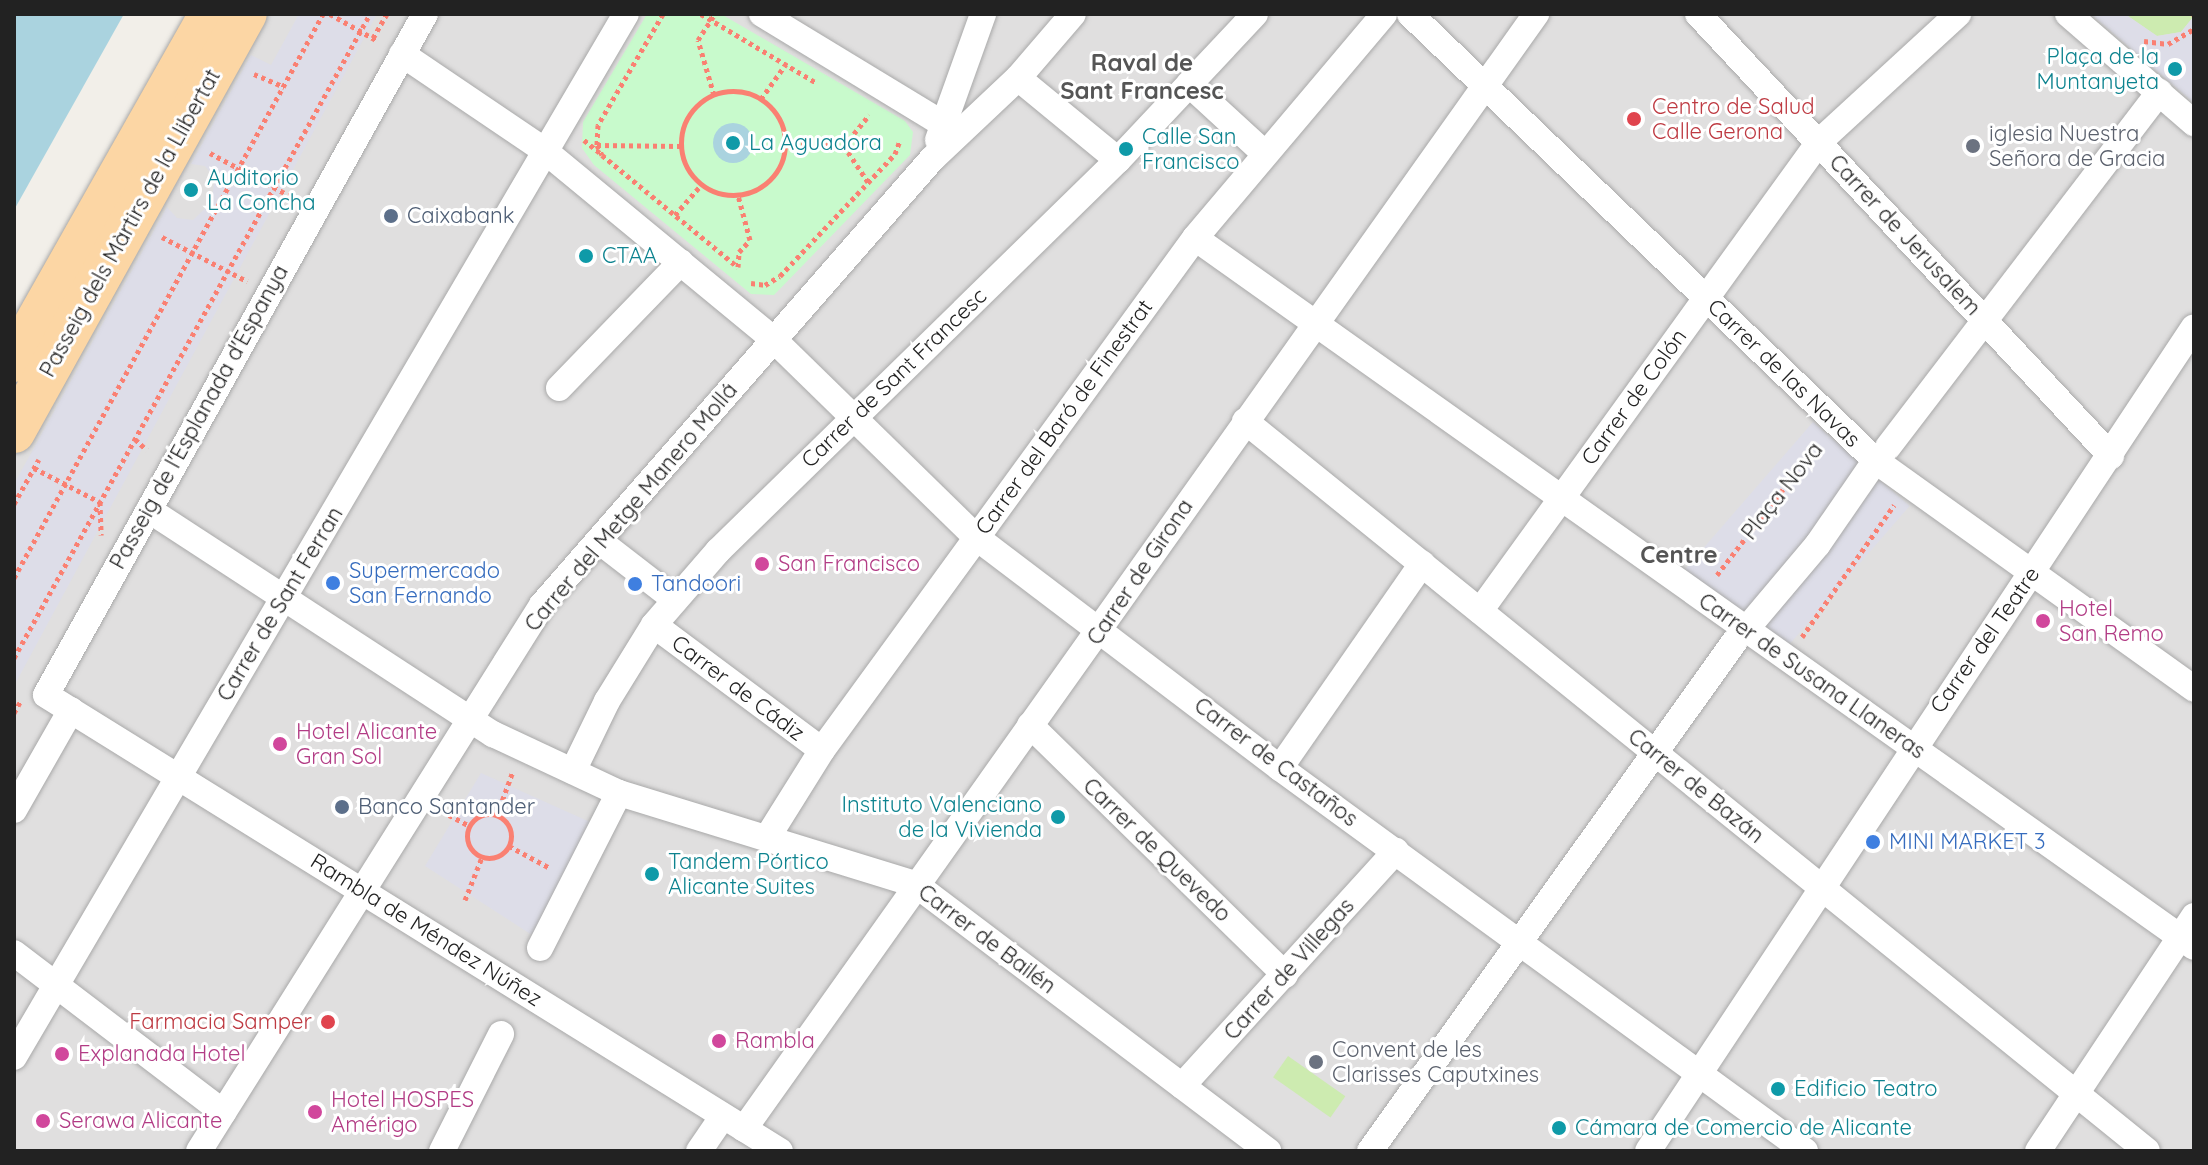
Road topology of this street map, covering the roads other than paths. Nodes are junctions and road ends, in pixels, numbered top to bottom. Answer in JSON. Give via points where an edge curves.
{"nodes":[{"id":1,"x":210,"y":14,"type":"edge"},
{"id":2,"x":246,"y":14,"type":"edge"},
{"id":3,"x":425,"y":14,"type":"edge"},
{"id":4,"x":626,"y":14,"type":"edge"},
{"id":5,"x":762,"y":14,"type":"edge"},
{"id":6,"x":983,"y":14,"type":"edge"},
{"id":7,"x":1073,"y":14,"type":"edge"},
{"id":8,"x":1255,"y":14,"type":"edge"},
{"id":9,"x":1384,"y":14,"type":"edge"},
{"id":10,"x":1410,"y":14,"type":"edge"},
{"id":11,"x":1536,"y":14,"type":"edge"},
{"id":12,"x":1698,"y":14,"type":"edge"},
{"id":13,"x":1958,"y":14,"type":"edge"},
{"id":14,"x":2068,"y":14,"type":"edge"},
{"id":15,"x":402,"y":54,"type":"junction"},
{"id":16,"x":1018,"y":78,"type":"junction"},
{"id":17,"x":1189,"y":84,"type":"junction"},
{"id":18,"x":1485,"y":86,"type":"junction"},
{"id":19,"x":2159,"y":92,"type":"junction"},
{"id":20,"x":2194,"y":123,"type":"edge"},
{"id":21,"x":943,"y":124,"type":"junction"},
{"id":22,"x":1819,"y":142,"type":"junction"},
{"id":23,"x":545,"y":151,"type":"junction"},
{"id":24,"x":1263,"y":152,"type":"junction"},
{"id":25,"x":932,"y":159,"type":"junction"},
{"id":26,"x":1118,"y":160,"type":"junction"},
{"id":27,"x":1195,"y":238,"type":"junction"},
{"id":28,"x":681,"y":262,"type":"junction"},
{"id":29,"x":1705,"y":299,"type":"junction"},
{"id":30,"x":1984,"y":321,"type":"junction"},
{"id":31,"x":1314,"y":323,"type":"junction"},
{"id":32,"x":2194,"y":327,"type":"edge"},
{"id":33,"x":774,"y":340,"type":"junction"},
{"id":34,"x":14,"y":361,"type":"edge"},
{"id":35,"x":559,"y":388,"type":"dead end"},
{"id":36,"x":854,"y":417,"type":"junction"},
{"id":37,"x":1245,"y":421,"type":"junction"},
{"id":38,"x":28,"y":443,"type":"edge"},
{"id":39,"x":1888,"y":447,"type":"dead end"},
{"id":40,"x":2111,"y":456,"type":"junction"},
{"id":41,"x":1869,"y":470,"type":"dead end"},
{"id":42,"x":1561,"y":498,"type":"junction"},
{"id":43,"x":149,"y":510,"type":"junction"},
{"id":44,"x":977,"y":538,"type":"junction"},
{"id":45,"x":599,"y":541,"type":"junction"},
{"id":46,"x":1422,"y":564,"type":"junction"},
{"id":47,"x":2031,"y":574,"type":"junction"},
{"id":48,"x":284,"y":596,"type":"junction"},
{"id":49,"x":674,"y":599,"type":"junction"},
{"id":50,"x":1480,"y":611,"type":"junction"},
{"id":51,"x":1754,"y":620,"type":"dead end"},
{"id":52,"x":654,"y":625,"type":"junction"},
{"id":53,"x":1097,"y":627,"type":"junction"},
{"id":54,"x":1735,"y":641,"type":"dead end"},
{"id":55,"x":2194,"y":689,"type":"edge"},
{"id":56,"x":71,"y":710,"type":"junction"},
{"id":57,"x":467,"y":719,"type":"junction"},
{"id":58,"x":1030,"y":725,"type":"junction"},
{"id":59,"x":1912,"y":747,"type":"junction"},
{"id":60,"x":822,"y":750,"type":"junction"},
{"id":61,"x":1655,"y":753,"type":"junction"},
{"id":62,"x":1280,"y":768,"type":"junction"},
{"id":63,"x":573,"y":771,"type":"junction"},
{"id":64,"x":178,"y":775,"type":"junction"},
{"id":65,"x":619,"y":793,"type":"junction"},
{"id":66,"x":14,"y":810,"type":"edge"},
{"id":67,"x":767,"y":838,"type":"junction"},
{"id":68,"x":1396,"y":851,"type":"junction"},
{"id":69,"x":915,"y":884,"type":"junction"},
{"id":70,"x":1821,"y":887,"type":"junction"},
{"id":71,"x":360,"y":888,"type":"junction"},
{"id":72,"x":2189,"y":933,"type":"edge"},
{"id":73,"x":1519,"y":941,"type":"junction"},
{"id":74,"x":540,"y":948,"type":"dead end"},
{"id":75,"x":14,"y":953,"type":"edge"},
{"id":76,"x":1285,"y":975,"type":"junction"},
{"id":77,"x":56,"y":985,"type":"junction"},
{"id":78,"x":501,"y":1034,"type":"dead end"},
{"id":79,"x":14,"y":1057,"type":"edge"},
{"id":80,"x":1698,"y":1074,"type":"junction"},
{"id":81,"x":1182,"y":1086,"type":"junction"},
{"id":82,"x":2079,"y":1095,"type":"junction"},
{"id":83,"x":223,"y":1112,"type":"junction"},
{"id":84,"x":734,"y":1123,"type":"junction"},
{"id":85,"x":199,"y":1151,"type":"edge"},
{"id":86,"x":442,"y":1151,"type":"edge"},
{"id":87,"x":699,"y":1151,"type":"edge"},
{"id":88,"x":780,"y":1151,"type":"edge"},
{"id":89,"x":1268,"y":1151,"type":"edge"},
{"id":90,"x":1370,"y":1151,"type":"edge"},
{"id":91,"x":1648,"y":1151,"type":"edge"},
{"id":92,"x":1805,"y":1151,"type":"edge"},
{"id":93,"x":2038,"y":1151,"type":"edge"},
{"id":94,"x":2147,"y":1151,"type":"edge"}],
"edges":[{"from":1,"to":34,"type":"main road","name":"Passeig dels Màrtirs de la Llibertat"},
{"from":2,"to":38,"type":"main road","name":"Passeig dels Màrtirs de la Llibertat"},
{"from":3,"to":15,"type":"street","name":"Passeig de l'Esplanada d'Espanya"},
{"from":4,"to":23,"type":"street","name":"Carrer de Sant Ferran"},
{"from":5,"to":21,"type":"street"},
{"from":6,"to":21,"type":"street"},
{"from":7,"to":16,"type":"street","name":"Carrer del Metge Manero Mollá"},
{"from":8,"to":17,"type":"street","name":"Carrer de Sant Francesc"},
{"from":9,"to":24,"type":"street","name":"Carrer del Baró de Finestrat"},
{"from":10,"to":18,"type":"street","name":"Carrer de las Navas"},
{"from":11,"to":18,"type":"street","name":"Carrer de Girona"},
{"from":12,"to":22,"type":"street","name":"Carrer de Jerusalem"},
{"from":13,"to":22,"type":"street","name":"Carrer de Colón"},
{"from":14,"to":19,"type":"street"},
{"from":15,"to":23,"type":"street","name":"Carrer de Castaños"},
{"from":15,"to":43,"type":"street","name":"Passeig de l'Esplanada d'Espanya"},
{"from":16,"to":25,"type":"street","name":"Carrer del Metge Manero Mollá"},
{"from":16,"to":26,"type":"street"},
{"from":17,"to":24,"type":"street"},
{"from":17,"to":26,"type":"street","name":"Carrer de Sant Francesc"},
{"from":18,"to":29,"type":"street","name":"Carrer de las Navas"},
{"from":18,"to":31,"type":"street","name":"Carrer de Girona"},
{"from":19,"to":20,"type":"street"},
{"from":19,"to":30,"type":"street"},
{"from":21,"to":25,"type":"street"},
{"from":22,"to":29,"type":"street","name":"Carrer de Colón"},
{"from":22,"to":30,"type":"street","name":"Carrer de Jerusalem"},
{"from":23,"to":28,"type":"street","name":"Carrer de Castaños"},
{"from":23,"to":48,"type":"street","name":"Carrer de Sant Ferran"},
{"from":24,"to":27,"type":"street","name":"Carrer del Baró de Finestrat"},
{"from":25,"to":33,"type":"street","name":"Carrer del Metge Manero Mollá"},
{"from":26,"to":36,"type":"street","name":"Carrer de Sant Francesc"},
{"from":27,"to":31,"type":"street","name":"Carrer de Susana Llaneras"},
{"from":27,"to":44,"type":"street","name":"Carrer del Baró de Finestrat"},
{"from":28,"to":33,"type":"street","name":"Carrer de Castaños"},
{"from":28,"to":35,"type":"street"},
{"from":29,"to":42,"type":"street","name":"Carrer de Colón"},
{"from":29,"to":47,"type":"street","name":"Carrer de las Navas","via":[[1876,461]]},
{"from":30,"to":39,"type":"street"},
{"from":30,"to":40,"type":"street","name":"Carrer de Jerusalem"},
{"from":31,"to":37,"type":"street","name":"Carrer de Girona"},
{"from":31,"to":42,"type":"street","name":"Carrer de Susana Llaneras"},
{"from":32,"to":40,"type":"street","name":"Carrer del Teatre"},
{"from":33,"to":36,"type":"street","name":"Carrer de Castaños"},
{"from":33,"to":45,"type":"street","name":"Carrer del Metge Manero Mollá"},
{"from":36,"to":44,"type":"street","name":"Carrer de Castaños"},
{"from":36,"to":49,"type":"street","name":"Carrer de Sant Francesc"},
{"from":37,"to":46,"type":"street","name":"Carrer de Bazán"},
{"from":37,"to":53,"type":"street","name":"Carrer de Girona"},
{"from":40,"to":47,"type":"street","name":"Carrer del Teatre"},
{"from":41,"to":51,"type":"street","via":[[1818,544]]},
{"from":42,"to":50,"type":"street","name":"Carrer de Colón"},
{"from":42,"to":59,"type":"street","name":"Carrer de Susana Llaneras"},
{"from":43,"to":48,"type":"street","name":"Carrer de Bailén"},
{"from":43,"to":56,"type":"street","name":"Passeig de l'Esplanada d'Espanya","via":[[46,695]]},
{"from":44,"to":53,"type":"street","name":"Carrer de Castaños"},
{"from":44,"to":60,"type":"street","name":"Carrer del Baró de Finestrat"},
{"from":45,"to":49,"type":"street"},
{"from":45,"to":57,"type":"street","name":"Carrer del Metge Manero Mollá","via":[[542,605]]},
{"from":46,"to":50,"type":"street","name":"Carrer de Bazán"},
{"from":46,"to":62,"type":"street"},
{"from":47,"to":55,"type":"street","name":"Carrer de las Navas"},
{"from":47,"to":59,"type":"street","name":"Carrer del Teatre"},
{"from":48,"to":57,"type":"street","name":"Carrer de Bailén"},
{"from":48,"to":64,"type":"street","name":"Carrer de Sant Ferran"},
{"from":49,"to":52,"type":"street","name":"Carrer de Sant Francesc"},
{"from":50,"to":61,"type":"street","name":"Carrer de Bazán"},
{"from":52,"to":60,"type":"street","name":"Carrer de Cádiz"},
{"from":52,"to":63,"type":"street","name":"Carrer de Sant Francesc","via":[[607,701]]},
{"from":53,"to":58,"type":"street","name":"Carrer de Girona","via":[[1090,646]]},
{"from":53,"to":62,"type":"street","name":"Carrer de Castaños"},
{"from":54,"to":61,"type":"street"},
{"from":56,"to":64,"type":"street","name":"Rambla de Méndez Núñez"},
{"from":56,"to":66,"type":"street"},
{"from":57,"to":63,"type":"street","name":"Carrer de Bailén"},
{"from":57,"to":71,"type":"street","name":"Carrer del Metge Manero Mollá"},
{"from":58,"to":69,"type":"street","name":"Carrer de Girona"},
{"from":58,"to":76,"type":"street","name":"Carrer de Quevedo"},
{"from":59,"to":70,"type":"street","name":"Carrer del Teatre"},
{"from":59,"to":72,"type":"street","name":"Carrer de Susana Llaneras"},
{"from":60,"to":67,"type":"street","name":"Carrer del Baró de Finestrat"},
{"from":61,"to":70,"type":"street","name":"Carrer de Bazán"},
{"from":61,"to":73,"type":"street"},
{"from":62,"to":68,"type":"street","name":"Carrer de Castaños"},
{"from":63,"to":65,"type":"street","name":"Carrer de Bailén"},
{"from":64,"to":71,"type":"street","name":"Rambla de Méndez Núñez"},
{"from":64,"to":77,"type":"street","name":"Carrer de Sant Ferran"},
{"from":65,"to":67,"type":"street","name":"Carrer de Bailén"},
{"from":65,"to":74,"type":"street"},
{"from":67,"to":69,"type":"street","name":"Carrer de Bailén"},
{"from":68,"to":73,"type":"street","name":"Carrer de Castaños"},
{"from":68,"to":76,"type":"street","name":"Carrer de Villegas"},
{"from":69,"to":81,"type":"street","name":"Carrer de Bailén"},
{"from":69,"to":84,"type":"street","name":"Carrer de Girona"},
{"from":70,"to":80,"type":"street","name":"Carrer del Teatre"},
{"from":70,"to":82,"type":"street","name":"Carrer de Bazán"},
{"from":71,"to":83,"type":"street","name":"Carrer del Metge Manero Mollá"},
{"from":71,"to":84,"type":"street","name":"Rambla de Méndez Núñez"},
{"from":72,"to":82,"type":"street"},
{"from":73,"to":80,"type":"street","name":"Carrer de Castaños"},
{"from":73,"to":90,"type":"street"},
{"from":75,"to":77,"type":"street"},
{"from":76,"to":81,"type":"street","name":"Carrer de Villegas"},
{"from":77,"to":79,"type":"street","name":"Carrer de Sant Ferran"},
{"from":77,"to":83,"type":"street"},
{"from":78,"to":86,"type":"street"},
{"from":80,"to":91,"type":"street","name":"Carrer del Teatre"},
{"from":80,"to":92,"type":"street","name":"Carrer de Castaños"},
{"from":81,"to":89,"type":"street","name":"Carrer de Bailén"},
{"from":82,"to":93,"type":"street"},
{"from":82,"to":94,"type":"street","name":"Carrer de Bazán"},
{"from":83,"to":85,"type":"street","name":"Carrer del Metge Manero Mollá"},
{"from":84,"to":87,"type":"street","name":"Carrer de Girona"},
{"from":84,"to":88,"type":"street","name":"Rambla de Méndez Núñez"}]}
